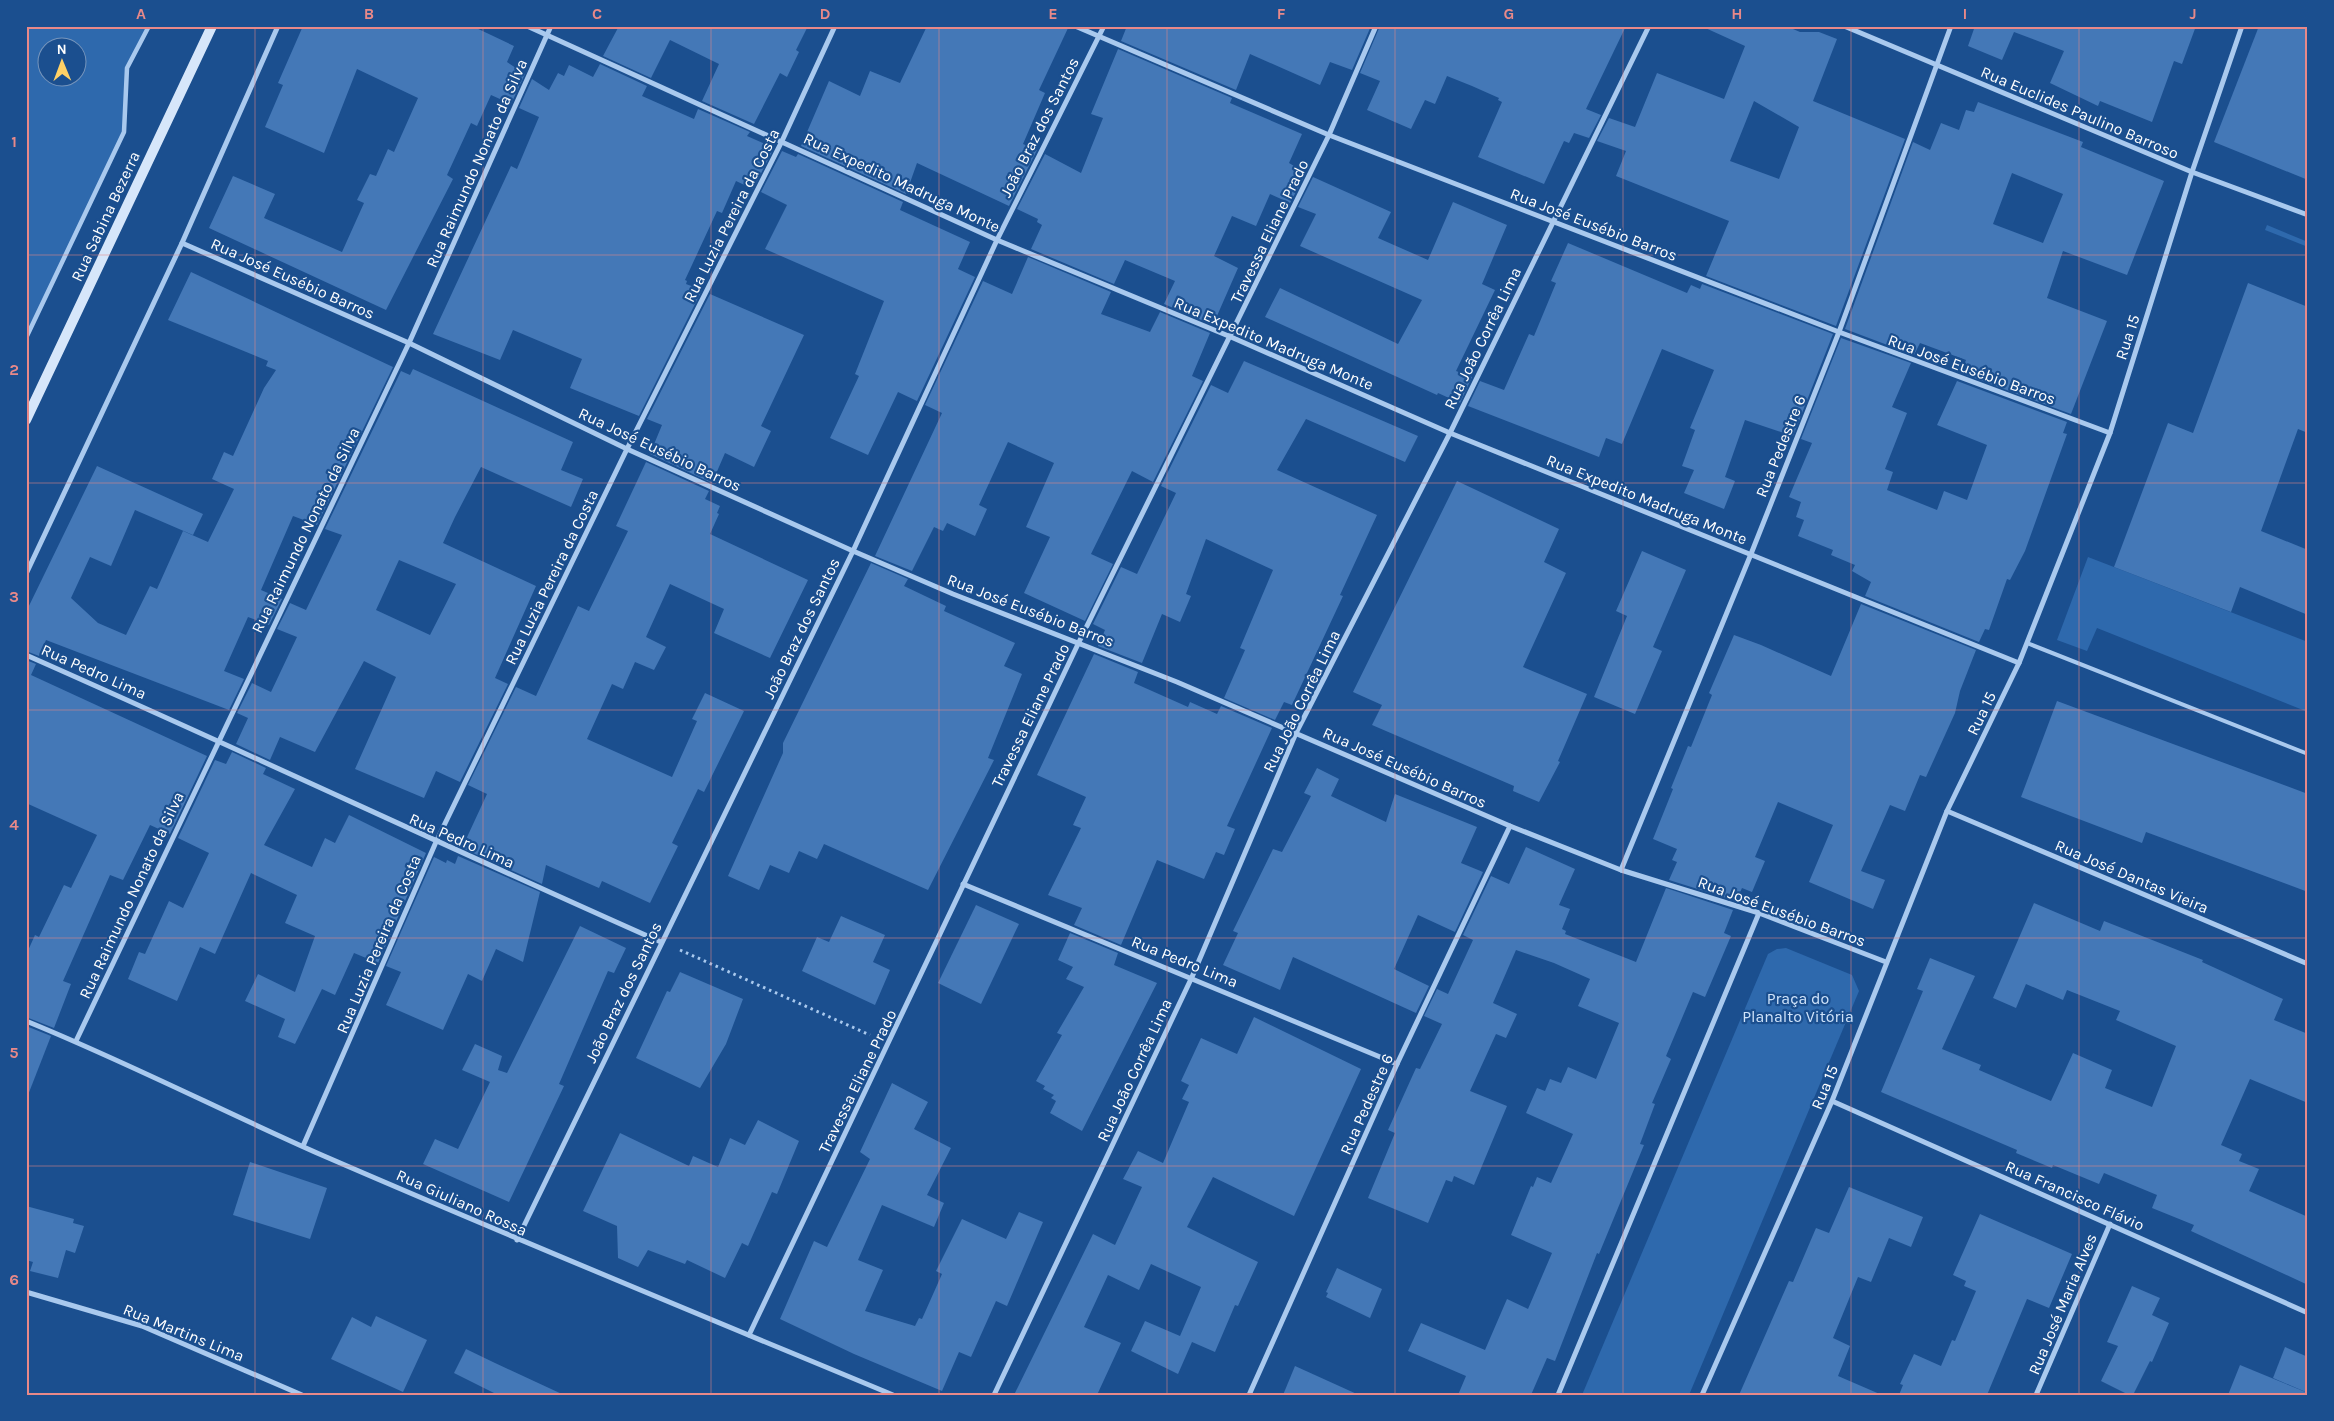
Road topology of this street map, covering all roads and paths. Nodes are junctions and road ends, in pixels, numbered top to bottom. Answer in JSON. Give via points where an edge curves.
{"nodes":[{"id":1,"x":149,"y":26,"type":"edge"},
{"id":2,"x":212,"y":26,"type":"edge"},
{"id":3,"x":278,"y":26,"type":"edge"},
{"id":4,"x":527,"y":26,"type":"edge"},
{"id":5,"x":550,"y":26,"type":"edge"},
{"id":6,"x":835,"y":26,"type":"edge"},
{"id":7,"x":1074,"y":26,"type":"edge"},
{"id":8,"x":1104,"y":26,"type":"edge"},
{"id":9,"x":1376,"y":26,"type":"edge"},
{"id":10,"x":1649,"y":26,"type":"edge"},
{"id":11,"x":1844,"y":26,"type":"edge"},
{"id":12,"x":1950,"y":26,"type":"edge"},
{"id":13,"x":2242,"y":26,"type":"edge"},
{"id":14,"x":547,"y":35,"type":"junction"},
{"id":15,"x":1098,"y":38,"type":"junction"},
{"id":16,"x":1935,"y":65,"type":"junction"},
{"id":17,"x":1329,"y":135,"type":"junction"},
{"id":18,"x":782,"y":141,"type":"junction"},
{"id":19,"x":2192,"y":172,"type":"junction"},
{"id":20,"x":2308,"y":215,"type":"edge"},
{"id":21,"x":1553,"y":221,"type":"junction"},
{"id":22,"x":997,"y":240,"type":"junction"},
{"id":23,"x":182,"y":243,"type":"junction"},
{"id":24,"x":1839,"y":332,"type":"junction"},
{"id":25,"x":26,"y":338,"type":"edge"},
{"id":26,"x":1231,"y":338,"type":"junction"},
{"id":27,"x":409,"y":343,"type":"junction"},
{"id":28,"x":26,"y":420,"type":"edge"},
{"id":29,"x":1450,"y":433,"type":"junction"},
{"id":30,"x":2110,"y":433,"type":"junction"},
{"id":31,"x":627,"y":449,"type":"junction"},
{"id":32,"x":853,"y":551,"type":"junction"},
{"id":33,"x":1751,"y":554,"type":"junction"},
{"id":34,"x":26,"y":574,"type":"edge"},
{"id":35,"x":1079,"y":642,"type":"junction"},
{"id":36,"x":2027,"y":643,"type":"junction"},
{"id":37,"x":26,"y":655,"type":"edge"},
{"id":38,"x":2019,"y":663,"type":"junction"},
{"id":39,"x":1296,"y":733,"type":"junction"},
{"id":40,"x":218,"y":740,"type":"junction"},
{"id":41,"x":2308,"y":754,"type":"edge"},
{"id":42,"x":1947,"y":811,"type":"junction"},
{"id":43,"x":1510,"y":826,"type":"junction"},
{"id":44,"x":436,"y":842,"type":"junction"},
{"id":45,"x":1621,"y":870,"type":"junction"},
{"id":46,"x":963,"y":884,"type":"junction"},
{"id":47,"x":1759,"y":913,"type":"junction"},
{"id":48,"x":661,"y":942,"type":"junction"},
{"id":49,"x":1886,"y":962,"type":"junction"},
{"id":50,"x":2308,"y":964,"type":"edge"},
{"id":51,"x":1192,"y":977,"type":"junction"},
{"id":52,"x":26,"y":1020,"type":"edge"},
{"id":53,"x":76,"y":1041,"type":"junction"},
{"id":54,"x":890,"y":1044,"type":"junction"},
{"id":55,"x":1397,"y":1064,"type":"junction"},
{"id":56,"x":1832,"y":1101,"type":"junction"},
{"id":57,"x":303,"y":1146,"type":"junction"},
{"id":58,"x":2110,"y":1224,"type":"junction"},
{"id":59,"x":517,"y":1240,"type":"junction"},
{"id":60,"x":26,"y":1292,"type":"edge"},
{"id":61,"x":2308,"y":1312,"type":"edge"},
{"id":62,"x":749,"y":1335,"type":"junction"},
{"id":63,"x":292,"y":1393,"type":"edge"},
{"id":64,"x":302,"y":1395,"type":"edge"},
{"id":65,"x":893,"y":1395,"type":"edge"},
{"id":66,"x":994,"y":1395,"type":"edge"},
{"id":67,"x":1249,"y":1395,"type":"edge"},
{"id":68,"x":1558,"y":1395,"type":"edge"},
{"id":69,"x":1702,"y":1395,"type":"edge"},
{"id":70,"x":2036,"y":1395,"type":"edge"}],
"edges":[{"from":1,"to":25,"type":"street","via":[[127,68],[124,132]]},
{"from":2,"to":28,"type":"main road","name":"Rua Sabina Bezerra"},
{"from":3,"to":23,"type":"street"},
{"from":4,"to":14,"type":"street","name":"Rua Expedito Madruga Monte"},
{"from":5,"to":14,"type":"street","name":"Rua Raimundo Nonato da Silva"},
{"from":6,"to":18,"type":"street","name":"Rua Luzia Pereira da Costa"},
{"from":7,"to":15,"type":"street","name":"Rua José Eusébio Barros"},
{"from":8,"to":15,"type":"street","name":"João Braz dos Santos"},
{"from":9,"to":17,"type":"street","name":"Travessa Eliane Prado"},
{"from":10,"to":21,"type":"street","name":"Rua João Corrêa Lima"},
{"from":11,"to":16,"type":"street","name":"Rua Euclides Paulino Barroso"},
{"from":12,"to":16,"type":"street","name":"Rua Pedestre 6"},
{"from":13,"to":19,"type":"street","name":"Rua 15"},
{"from":14,"to":18,"type":"street","name":"Rua Expedito Madruga Monte"},
{"from":14,"to":27,"type":"street","name":"Rua Raimundo Nonato da Silva"},
{"from":15,"to":17,"type":"street","name":"Rua José Eusébio Barros"},
{"from":15,"to":22,"type":"street","name":"João Braz dos Santos"},
{"from":16,"to":19,"type":"street","name":"Rua Euclides Paulino Barroso"},
{"from":16,"to":24,"type":"street","name":"Rua Pedestre 6"},
{"from":17,"to":21,"type":"street","name":"Rua José Eusébio Barros"},
{"from":17,"to":26,"type":"street","name":"Travessa Eliane Prado"},
{"from":18,"to":22,"type":"street","name":"Rua Expedito Madruga Monte"},
{"from":18,"to":31,"type":"street","name":"Rua Luzia Pereira da Costa"},
{"from":19,"to":20,"type":"street","name":"Rua Euclides Paulino Barroso"},
{"from":19,"to":30,"type":"street","name":"Rua 15"},
{"from":21,"to":24,"type":"street","name":"Rua José Eusébio Barros"},
{"from":21,"to":29,"type":"street","name":"Rua João Corrêa Lima"},
{"from":22,"to":26,"type":"street","name":"Rua Expedito Madruga Monte"},
{"from":22,"to":32,"type":"street","name":"João Braz dos Santos"},
{"from":23,"to":27,"type":"street","name":"Rua José Eusébio Barros"},
{"from":23,"to":34,"type":"street"},
{"from":24,"to":30,"type":"street","name":"Rua José Eusébio Barros"},
{"from":24,"to":33,"type":"street","name":"Rua Pedestre 6"},
{"from":26,"to":29,"type":"street","name":"Rua Expedito Madruga Monte"},
{"from":26,"to":35,"type":"street","name":"Travessa Eliane Prado"},
{"from":27,"to":31,"type":"street","name":"Rua José Eusébio Barros"},
{"from":27,"to":40,"type":"street","name":"Rua Raimundo Nonato da Silva"},
{"from":29,"to":33,"type":"street","name":"Rua Expedito Madruga Monte"},
{"from":29,"to":39,"type":"street","name":"Rua João Corrêa Lima"},
{"from":30,"to":36,"type":"street","name":"Rua 15"},
{"from":31,"to":32,"type":"street","name":"Rua José Eusébio Barros"},
{"from":31,"to":44,"type":"street","name":"Rua Luzia Pereira da Costa"},
{"from":32,"to":35,"type":"street","name":"Rua José Eusébio Barros","via":[[953,594]]},
{"from":32,"to":48,"type":"street","name":"João Braz dos Santos"},
{"from":33,"to":38,"type":"street","name":"Rua Expedito Madruga Monte"},
{"from":33,"to":45,"type":"street","name":"Rua Pedestre 6"},
{"from":35,"to":39,"type":"street","name":"Rua José Eusébio Barros"},
{"from":35,"to":46,"type":"street","name":"Travessa Eliane Prado"},
{"from":36,"to":38,"type":"street","name":"Rua 15"},
{"from":36,"to":41,"type":"lane"},
{"from":37,"to":40,"type":"street","name":"Rua Pedro Lima"},
{"from":38,"to":42,"type":"street","name":"Rua 15"},
{"from":39,"to":43,"type":"street","name":"Rua José Eusébio Barros"},
{"from":39,"to":51,"type":"street","name":"Rua João Corrêa Lima"},
{"from":40,"to":44,"type":"street","name":"Rua Pedro Lima"},
{"from":40,"to":53,"type":"street","name":"Rua Raimundo Nonato da Silva"},
{"from":42,"to":49,"type":"street","name":"Rua 15"},
{"from":42,"to":50,"type":"street","name":"Rua José Dantas Vieira"},
{"from":43,"to":45,"type":"street","name":"Rua José Eusébio Barros"},
{"from":43,"to":55,"type":"street","name":"Rua Pedestre 6"},
{"from":44,"to":48,"type":"street","name":"Rua Pedro Lima"},
{"from":44,"to":57,"type":"street","name":"Rua Luzia Pereira da Costa"},
{"from":45,"to":47,"type":"street","name":"Rua José Eusébio Barros"},
{"from":46,"to":51,"type":"street","name":"Rua Pedro Lima"},
{"from":46,"to":54,"type":"street","name":"Travessa Eliane Prado"},
{"from":47,"to":49,"type":"street","name":"Rua José Eusébio Barros"},
{"from":47,"to":68,"type":"street"},
{"from":48,"to":54,"type":"path"},
{"from":48,"to":59,"type":"street","name":"João Braz dos Santos"},
{"from":49,"to":56,"type":"street","name":"Rua 15"},
{"from":51,"to":55,"type":"street","name":"Rua Pedro Lima"},
{"from":51,"to":66,"type":"street","name":"Rua João Corrêa Lima"},
{"from":52,"to":53,"type":"street","name":"Rua Giuliano Rossa"},
{"from":53,"to":57,"type":"street","name":"Rua Giuliano Rossa"},
{"from":54,"to":62,"type":"street","name":"Travessa Eliane Prado"},
{"from":55,"to":67,"type":"street","name":"Rua Pedestre 6"},
{"from":56,"to":58,"type":"street","name":"Rua Francisco Flávio"},
{"from":56,"to":69,"type":"street","name":"Rua 15"},
{"from":57,"to":59,"type":"street","name":"Rua Giuliano Rossa"},
{"from":58,"to":61,"type":"street","name":"Rua Francisco Flávio"},
{"from":58,"to":70,"type":"street","name":"Rua José Maria Alves"},
{"from":59,"to":62,"type":"street","name":"Rua Giuliano Rossa"},
{"from":60,"to":63,"type":"street","name":"Rua Martins Lima","via":[[142,1326]]},
{"from":62,"to":65,"type":"street","name":"Rua Giuliano Rossa"},
{"from":63,"to":64,"type":"street","name":"Rua Martins Lima"}]}
